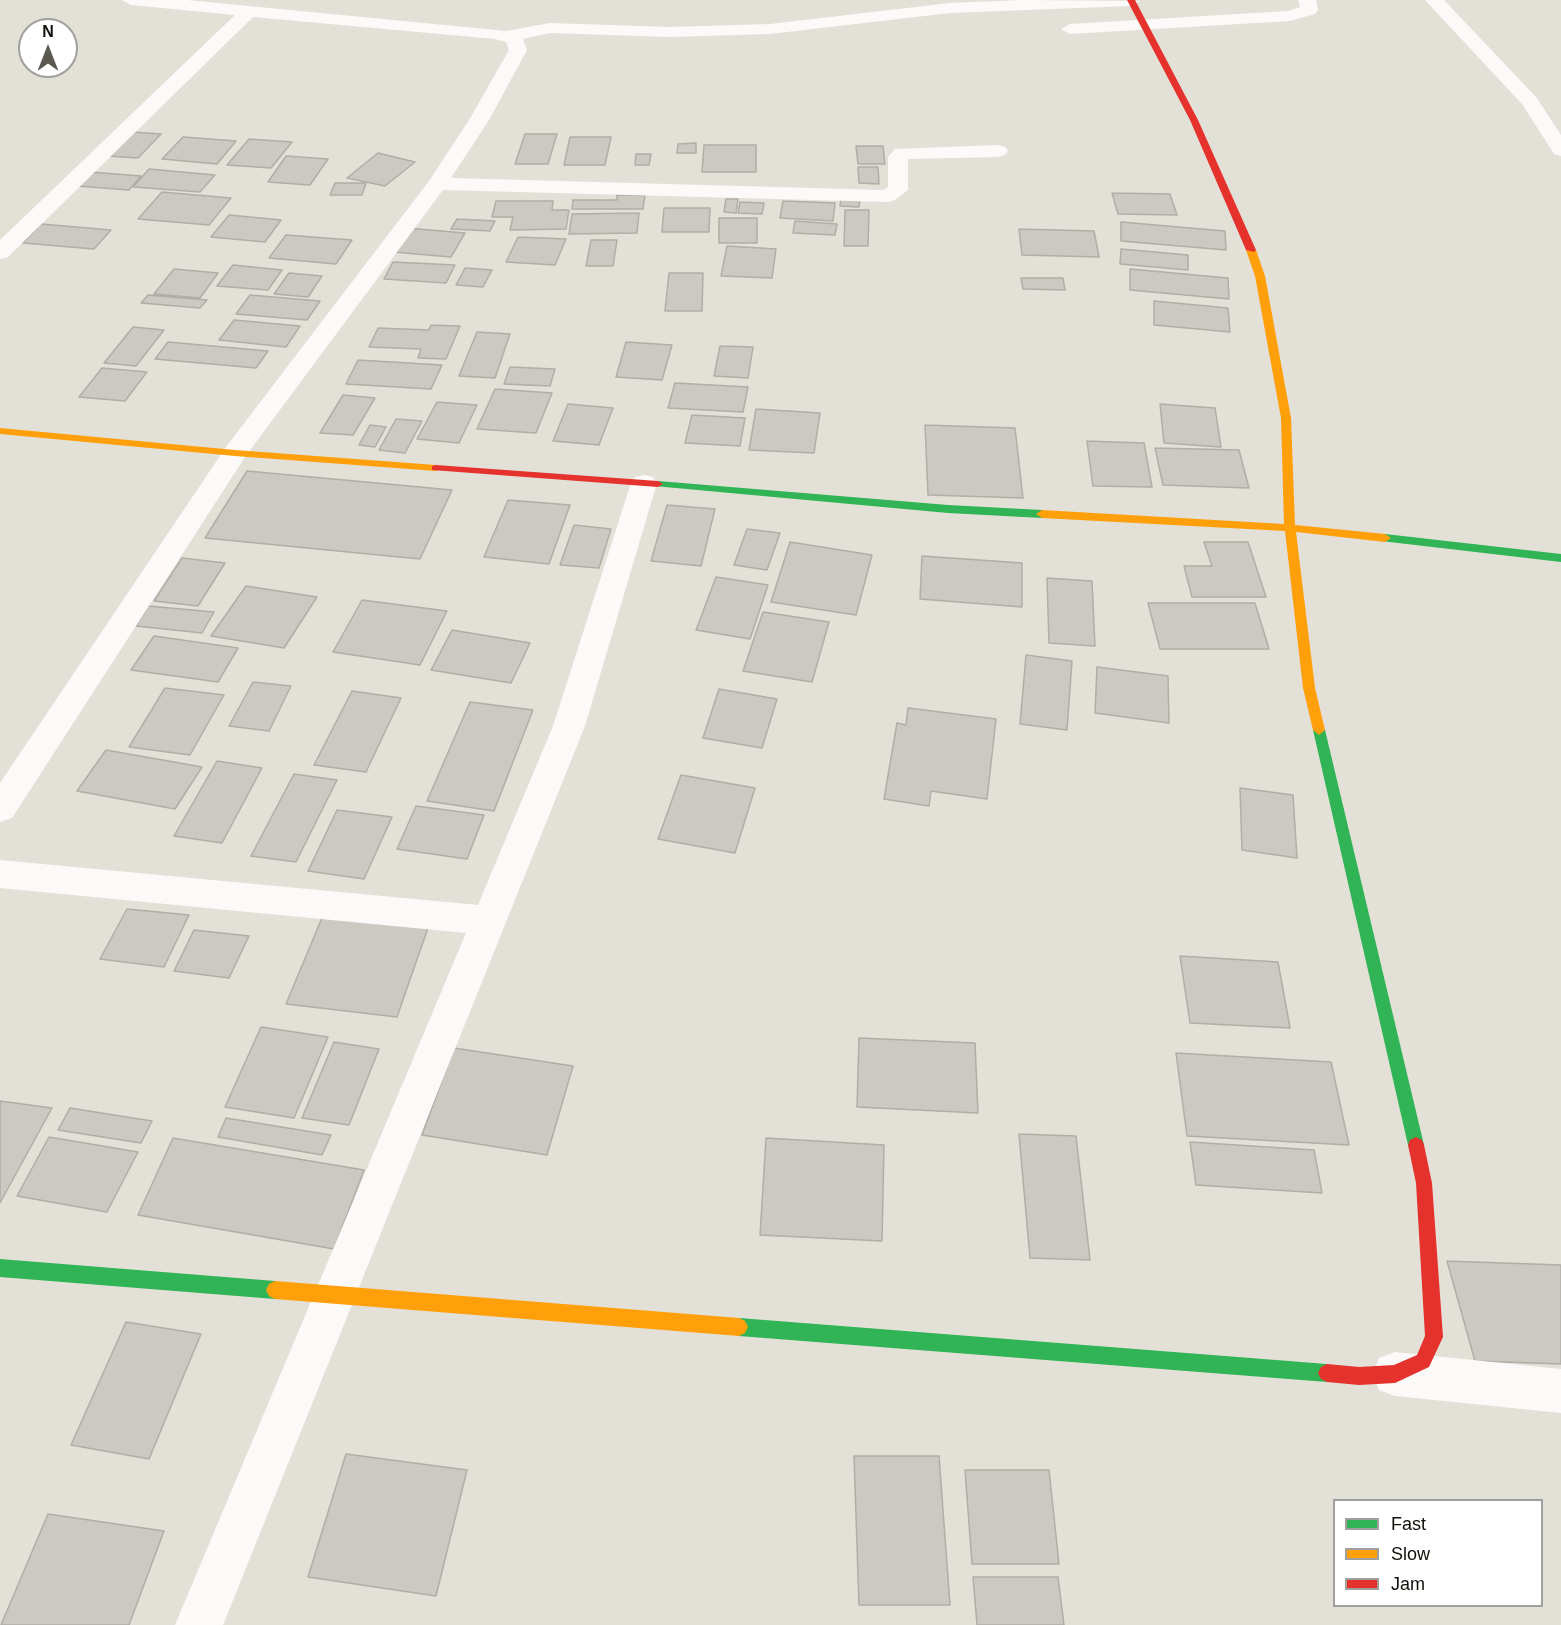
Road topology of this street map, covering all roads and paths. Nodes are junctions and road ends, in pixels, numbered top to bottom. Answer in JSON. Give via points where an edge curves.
{"nodes":[{"id":1,"x":131,"y":0,"type":"edge"},
{"id":2,"x":1131,"y":0,"type":"edge"},
{"id":3,"x":1307,"y":0,"type":"edge"},
{"id":4,"x":1434,"y":0,"type":"edge"},
{"id":5,"x":249,"y":11,"type":"junction"},
{"id":6,"x":1144,"y":24,"type":"junction"},
{"id":7,"x":1070,"y":29,"type":"dead end"},
{"id":8,"x":508,"y":36,"type":"junction"},
{"id":9,"x":1561,"y":150,"type":"edge"},
{"id":10,"x":998,"y":152,"type":"dead end"},
{"id":11,"x":437,"y":184,"type":"junction"},
{"id":12,"x":0,"y":252,"type":"edge"},
{"id":13,"x":0,"y":431,"type":"edge"},
{"id":14,"x":236,"y":453,"type":"junction"},
{"id":15,"x":644,"y":483,"type":"junction"},
{"id":16,"x":1290,"y":528,"type":"junction"},
{"id":17,"x":1561,"y":558,"type":"edge"},
{"id":18,"x":0,"y":809,"type":"edge"},
{"id":19,"x":0,"y":874,"type":"edge"},
{"id":20,"x":489,"y":921,"type":"junction"},
{"id":21,"x":0,"y":1268,"type":"edge"},
{"id":22,"x":336,"y":1295,"type":"junction"},
{"id":23,"x":1395,"y":1374,"type":"junction"},
{"id":24,"x":1561,"y":1391,"type":"edge"},
{"id":25,"x":199,"y":1625,"type":"edge"}],
"edges":[{"from":1,"to":5,"type":"street"},
{"from":2,"to":6,"type":"street"},
{"from":2,"to":8,"type":"street","via":[[950,8],[770,29],[670,32],[550,28]]},
{"from":3,"to":6,"type":"street","via":[[1309,10],[1290,16]]},
{"from":4,"to":9,"type":"street","via":[[1529,101]]},
{"from":5,"to":8,"type":"street"},
{"from":5,"to":12,"type":"street"},
{"from":6,"to":7,"type":"street"},
{"from":6,"to":16,"type":"street","via":[[1194,120],[1260,276],[1286,418]]},
{"from":8,"to":11,"type":"street","via":[[517,43],[518,50]]},
{"from":10,"to":11,"type":"street","via":[[902,153],[898,158],[898,190],[888,196]]},
{"from":11,"to":14,"type":"street"},
{"from":13,"to":14,"type":"street"},
{"from":14,"to":15,"type":"street"},
{"from":14,"to":18,"type":"street"},
{"from":15,"to":16,"type":"street","via":[[948,510]]},
{"from":15,"to":20,"type":"street","via":[[569,726]]},
{"from":16,"to":17,"type":"street"},
{"from":16,"to":23,"type":"street","via":[[1309,688],[1402,1080],[1430,1229],[1434,1337],[1423,1361]]},
{"from":19,"to":20,"type":"street"},
{"from":20,"to":22,"type":"street"},
{"from":21,"to":22,"type":"street"},
{"from":22,"to":23,"type":"street","via":[[1359,1376]]},
{"from":22,"to":25,"type":"street"},
{"from":23,"to":24,"type":"street"}]}
